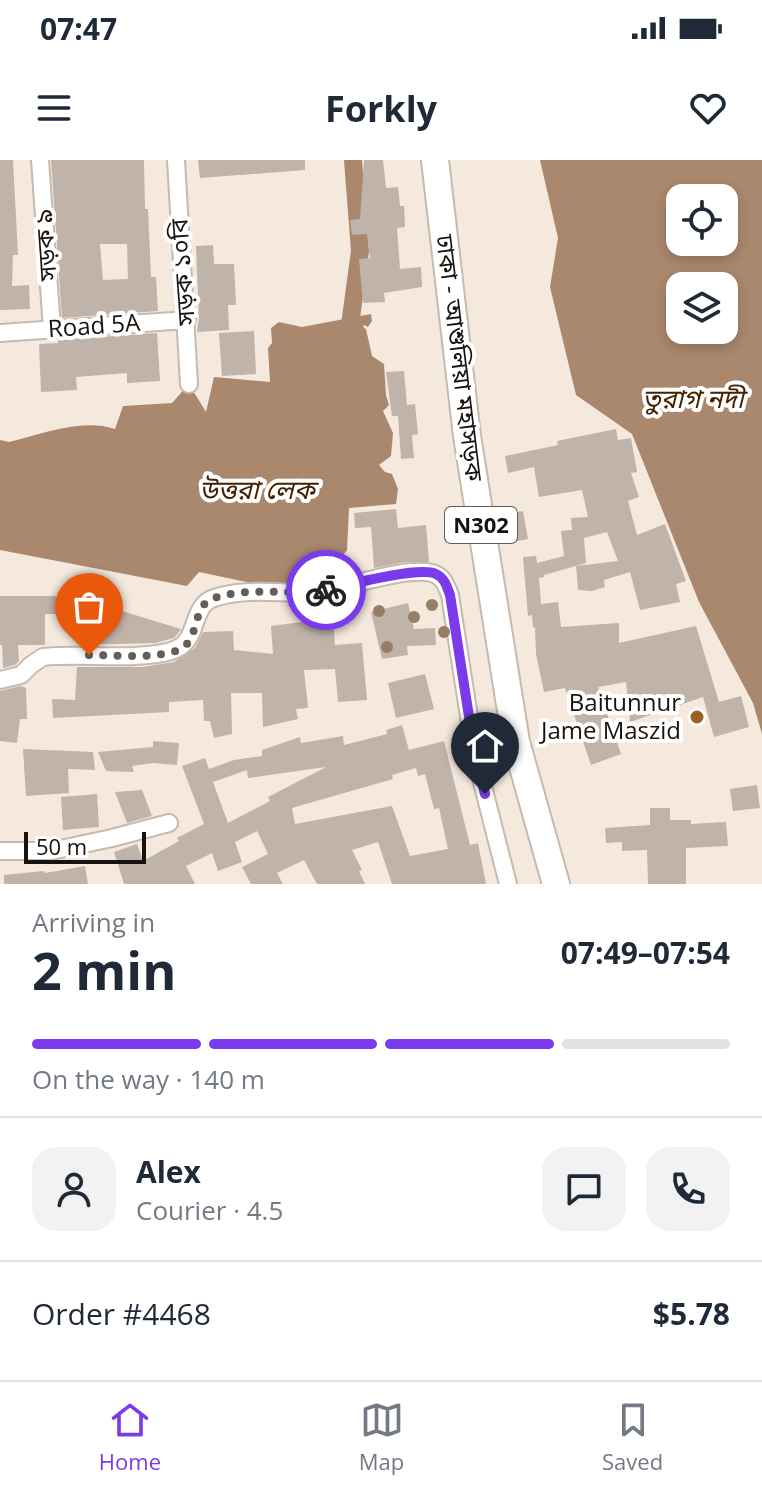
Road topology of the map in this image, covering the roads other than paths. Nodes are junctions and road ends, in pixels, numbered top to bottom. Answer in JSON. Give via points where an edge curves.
{"nodes":[{"id":1,"x":40,"y":160,"type":"edge"},
{"id":2,"x":176,"y":160,"type":"edge"},
{"id":3,"x":435,"y":160,"type":"edge"},
{"id":4,"x":187,"y":320,"type":"junction"},
{"id":5,"x":52,"y":329,"type":"junction"},
{"id":6,"x":0,"y":333,"type":"edge"},
{"id":7,"x":189,"y":384,"type":"dead end"},
{"id":8,"x":0,"y":680,"type":"edge"},
{"id":9,"x":169,"y":823,"type":"dead end"},
{"id":10,"x":0,"y":851,"type":"edge"},
{"id":11,"x":508,"y":884,"type":"edge"},
{"id":12,"x":556,"y":884,"type":"edge"}],
"edges":[{"from":1,"to":5,"type":"street","name":"সড়ক ৯"},
{"from":2,"to":4,"type":"street","name":"সড়ক ১০বি"},
{"from":3,"to":12,"type":"highway","name":"ঢাকা - আশুলিয়া মহাসড়ক","number":"N302","via":[[467,436],[516,742]]},
{"from":4,"to":5,"type":"street","name":"Road 5A"},
{"from":4,"to":7,"type":"street","name":"সড়ক ১০বি"},
{"from":5,"to":6,"type":"street","name":"Road 5A"},
{"from":8,"to":11,"type":"street","via":[[21,675],[43,657],[183,648],[203,605],[212,598],[322,591],[419,572],[436,574],[450,595],[475,755]]},
{"from":9,"to":10,"type":"street","via":[[51,851]]}]}
